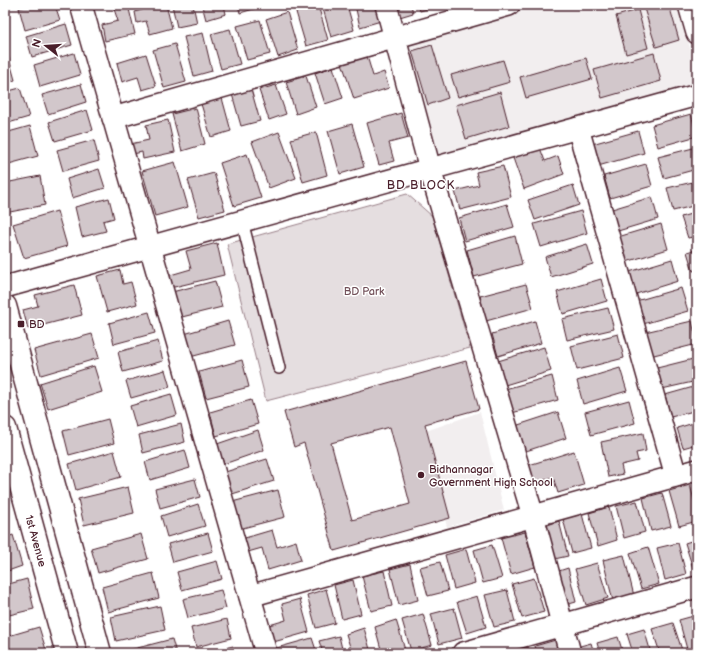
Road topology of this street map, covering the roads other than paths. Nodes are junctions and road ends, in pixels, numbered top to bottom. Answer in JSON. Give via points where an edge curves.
{"nodes":[{"id":1,"x":81,"y":5,"type":"edge"},
{"id":2,"x":386,"y":5,"type":"edge"},
{"id":3,"x":509,"y":5,"type":"edge"},
{"id":4,"x":689,"y":5,"type":"edge"},
{"id":5,"x":697,"y":33,"type":"edge"},
{"id":6,"x":395,"y":38,"type":"junction"},
{"id":7,"x":697,"y":95,"type":"edge"},
{"id":8,"x":114,"y":118,"type":"junction"},
{"id":9,"x":578,"y":128,"type":"junction"},
{"id":10,"x":430,"y":169,"type":"junction"},
{"id":11,"x":242,"y":222,"type":"junction"},
{"id":12,"x":150,"y":246,"type":"junction"},
{"id":13,"x":5,"y":287,"type":"edge"},
{"id":14,"x":5,"y":306,"type":"edge"},
{"id":15,"x":279,"y":368,"type":"dead end"},
{"id":16,"x":5,"y":428,"type":"edge"},
{"id":17,"x":697,"y":470,"type":"edge"},
{"id":18,"x":676,"y":476,"type":"junction"},
{"id":19,"x":533,"y":516,"type":"junction"},
{"id":20,"x":697,"y":587,"type":"edge"},
{"id":21,"x":250,"y":596,"type":"junction"},
{"id":22,"x":562,"y":625,"type":"junction"},
{"id":23,"x":67,"y":653,"type":"edge"},
{"id":24,"x":100,"y":653,"type":"edge"},
{"id":25,"x":266,"y":653,"type":"edge"},
{"id":26,"x":463,"y":653,"type":"edge"},
{"id":27,"x":570,"y":653,"type":"edge"}],
"edges":[{"from":1,"to":8,"type":"street"},
{"from":2,"to":6,"type":"street"},
{"from":3,"to":6,"type":"street"},
{"from":4,"to":5,"type":"street"},
{"from":6,"to":8,"type":"street"},
{"from":6,"to":10,"type":"street"},
{"from":7,"to":9,"type":"street"},
{"from":8,"to":12,"type":"street"},
{"from":9,"to":10,"type":"street"},
{"from":9,"to":18,"type":"street"},
{"from":10,"to":11,"type":"street"},
{"from":10,"to":19,"type":"street"},
{"from":11,"to":12,"type":"street"},
{"from":11,"to":15,"type":"lane"},
{"from":12,"to":13,"type":"street"},
{"from":12,"to":21,"type":"street"},
{"from":14,"to":24,"type":"main road"},
{"from":16,"to":23,"type":"main road","name":"1st Avenue"},
{"from":17,"to":18,"type":"street"},
{"from":18,"to":19,"type":"street"},
{"from":19,"to":21,"type":"street"},
{"from":19,"to":22,"type":"street"},
{"from":20,"to":22,"type":"street"},
{"from":21,"to":25,"type":"street"},
{"from":22,"to":26,"type":"street"},
{"from":22,"to":27,"type":"street"}]}
